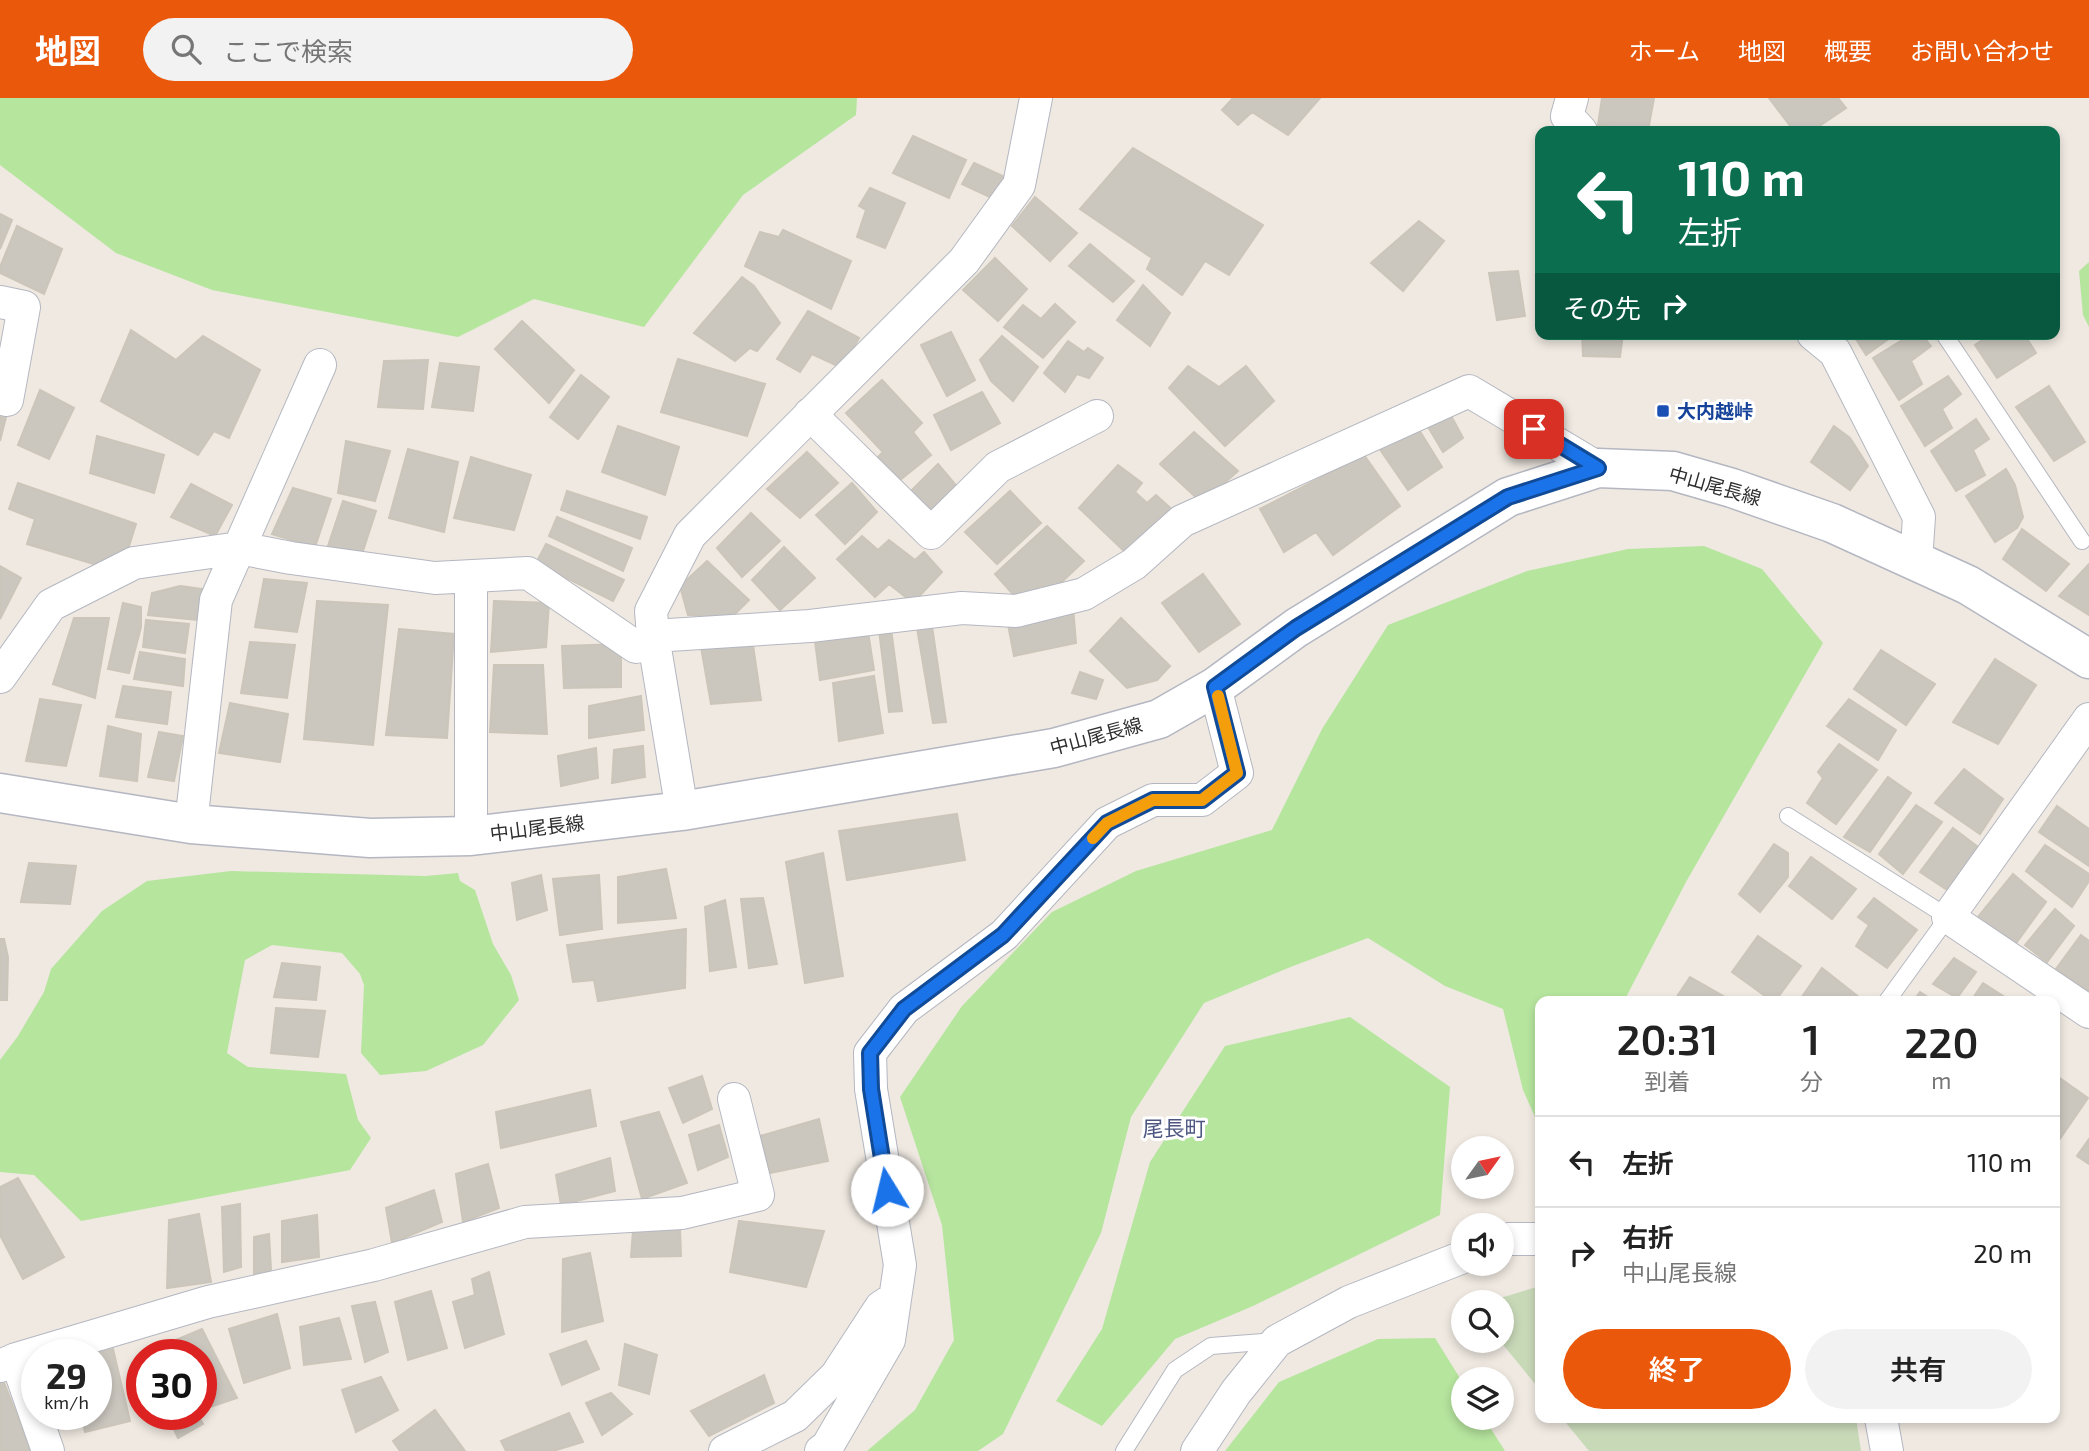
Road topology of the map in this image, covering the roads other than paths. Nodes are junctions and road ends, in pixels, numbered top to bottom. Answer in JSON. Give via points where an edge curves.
{"nodes":[{"id":1,"x":1036,"y":98,"type":"edge"},
{"id":2,"x":1572,"y":98,"type":"edge"},
{"id":3,"x":1576,"y":126,"type":"edge"},
{"id":4,"x":0,"y":302,"type":"edge"},
{"id":5,"x":1820,"y":340,"type":"edge"},
{"id":6,"x":1948,"y":340,"type":"edge"},
{"id":7,"x":320,"y":365,"type":"dead end"},
{"id":8,"x":0,"y":398,"type":"edge"},
{"id":9,"x":810,"y":414,"type":"junction"},
{"id":10,"x":1097,"y":416,"type":"dead end"},
{"id":11,"x":1598,"y":468,"type":"junction"},
{"id":12,"x":2082,"y":541,"type":"dead end"},
{"id":13,"x":239,"y":548,"type":"junction"},
{"id":14,"x":1916,"y":561,"type":"junction"},
{"id":15,"x":471,"y":578,"type":"junction"},
{"id":16,"x":653,"y":636,"type":"junction"},
{"id":17,"x":2089,"y":659,"type":"edge"},
{"id":18,"x":0,"y":677,"type":"edge"},
{"id":19,"x":1215,"y":687,"type":"junction"},
{"id":20,"x":2089,"y":719,"type":"edge"},
{"id":21,"x":0,"y":793,"type":"edge"},
{"id":22,"x":682,"y":811,"type":"junction"},
{"id":23,"x":1788,"y":816,"type":"dead end"},
{"id":24,"x":191,"y":824,"type":"junction"},
{"id":25,"x":471,"y":836,"type":"junction"},
{"id":26,"x":1948,"y":917,"type":"junction"},
{"id":27,"x":1890,"y":996,"type":"edge"},
{"id":28,"x":2089,"y":1012,"type":"edge"},
{"id":29,"x":734,"y":1099,"type":"dead end"},
{"id":30,"x":1514,"y":1239,"type":"edge"},
{"id":31,"x":1535,"y":1239,"type":"edge"},
{"id":32,"x":1451,"y":1262,"type":"edge"},
{"id":33,"x":895,"y":1298,"type":"junction"},
{"id":34,"x":1277,"y":1341,"type":"junction"},
{"id":35,"x":8,"y":1363,"type":"edge"},
{"id":36,"x":1882,"y":1423,"type":"edge"},
{"id":37,"x":48,"y":1451,"type":"edge"},
{"id":38,"x":725,"y":1451,"type":"edge"},
{"id":39,"x":821,"y":1451,"type":"edge"},
{"id":40,"x":1125,"y":1451,"type":"edge"},
{"id":41,"x":1197,"y":1451,"type":"edge"},
{"id":42,"x":1887,"y":1451,"type":"edge"}],
"edges":[{"from":1,"to":9,"type":"street","via":[[1019,185],[964,261]]},
{"from":2,"to":3,"type":"street","via":[[1567,116]]},
{"from":4,"to":8,"type":"street","via":[[24,307],[7,400]]},
{"from":5,"to":14,"type":"street","via":[[1835,352],[1919,517]]},
{"from":6,"to":12,"type":"lane"},
{"from":7,"to":13,"type":"street"},
{"from":9,"to":10,"type":"street","via":[[931,533],[998,467]]},
{"from":9,"to":16,"type":"street","via":[[690,535],[652,611]]},
{"from":11,"to":14,"type":"main road","name":"中山尾長線","via":[[1673,471],[1732,488],[1832,523]]},
{"from":11,"to":16,"type":"street","via":[[1469,391],[1182,521],[1134,564],[1084,594],[1016,611],[962,608],[810,626]]},
{"from":11,"to":19,"type":"main road","name":"中山尾長線","via":[[1508,497],[1296,628]]},
{"from":13,"to":15,"type":"street","via":[[435,578]]},
{"from":13,"to":18,"type":"street","via":[[134,563],[51,605]]},
{"from":13,"to":24,"type":"street","via":[[216,600]]},
{"from":14,"to":17,"type":"main road","name":"中山尾長線","via":[[1968,585]]},
{"from":15,"to":16,"type":"street","via":[[528,573],[636,647]]},
{"from":15,"to":25,"type":"street"},
{"from":16,"to":22,"type":"street"},
{"from":19,"to":22,"type":"main road","name":"中山尾長線","via":[[1159,719],[1054,748]]},
{"from":19,"to":33,"type":"street","via":[[1237,773],[1202,800],[1153,800],[1107,823],[1003,935],[904,1009],[870,1053],[871,1089],[900,1265]]},
{"from":20,"to":26,"type":"street"},
{"from":21,"to":24,"type":"main road","name":"中山尾長線"},
{"from":22,"to":25,"type":"main road","name":"中山尾長線"},
{"from":23,"to":26,"type":"lane"},
{"from":24,"to":25,"type":"main road","name":"中山尾長線","via":[[370,838]]},
{"from":26,"to":27,"type":"lane"},
{"from":26,"to":28,"type":"street"},
{"from":29,"to":35,"type":"street","via":[[758,1195],[682,1213],[525,1222],[374,1265],[208,1303]]},
{"from":30,"to":31,"type":"street"},
{"from":32,"to":34,"type":"street","via":[[1349,1302]]},
{"from":33,"to":38,"type":"street","via":[[881,1307],[836,1376],[795,1416]]},
{"from":33,"to":39,"type":"street","via":[[889,1340]]},
{"from":34,"to":40,"type":"lane","via":[[1211,1346],[1175,1370]]},
{"from":34,"to":41,"type":"street"},
{"from":35,"to":37,"type":"street"},
{"from":36,"to":42,"type":"street"}]}
